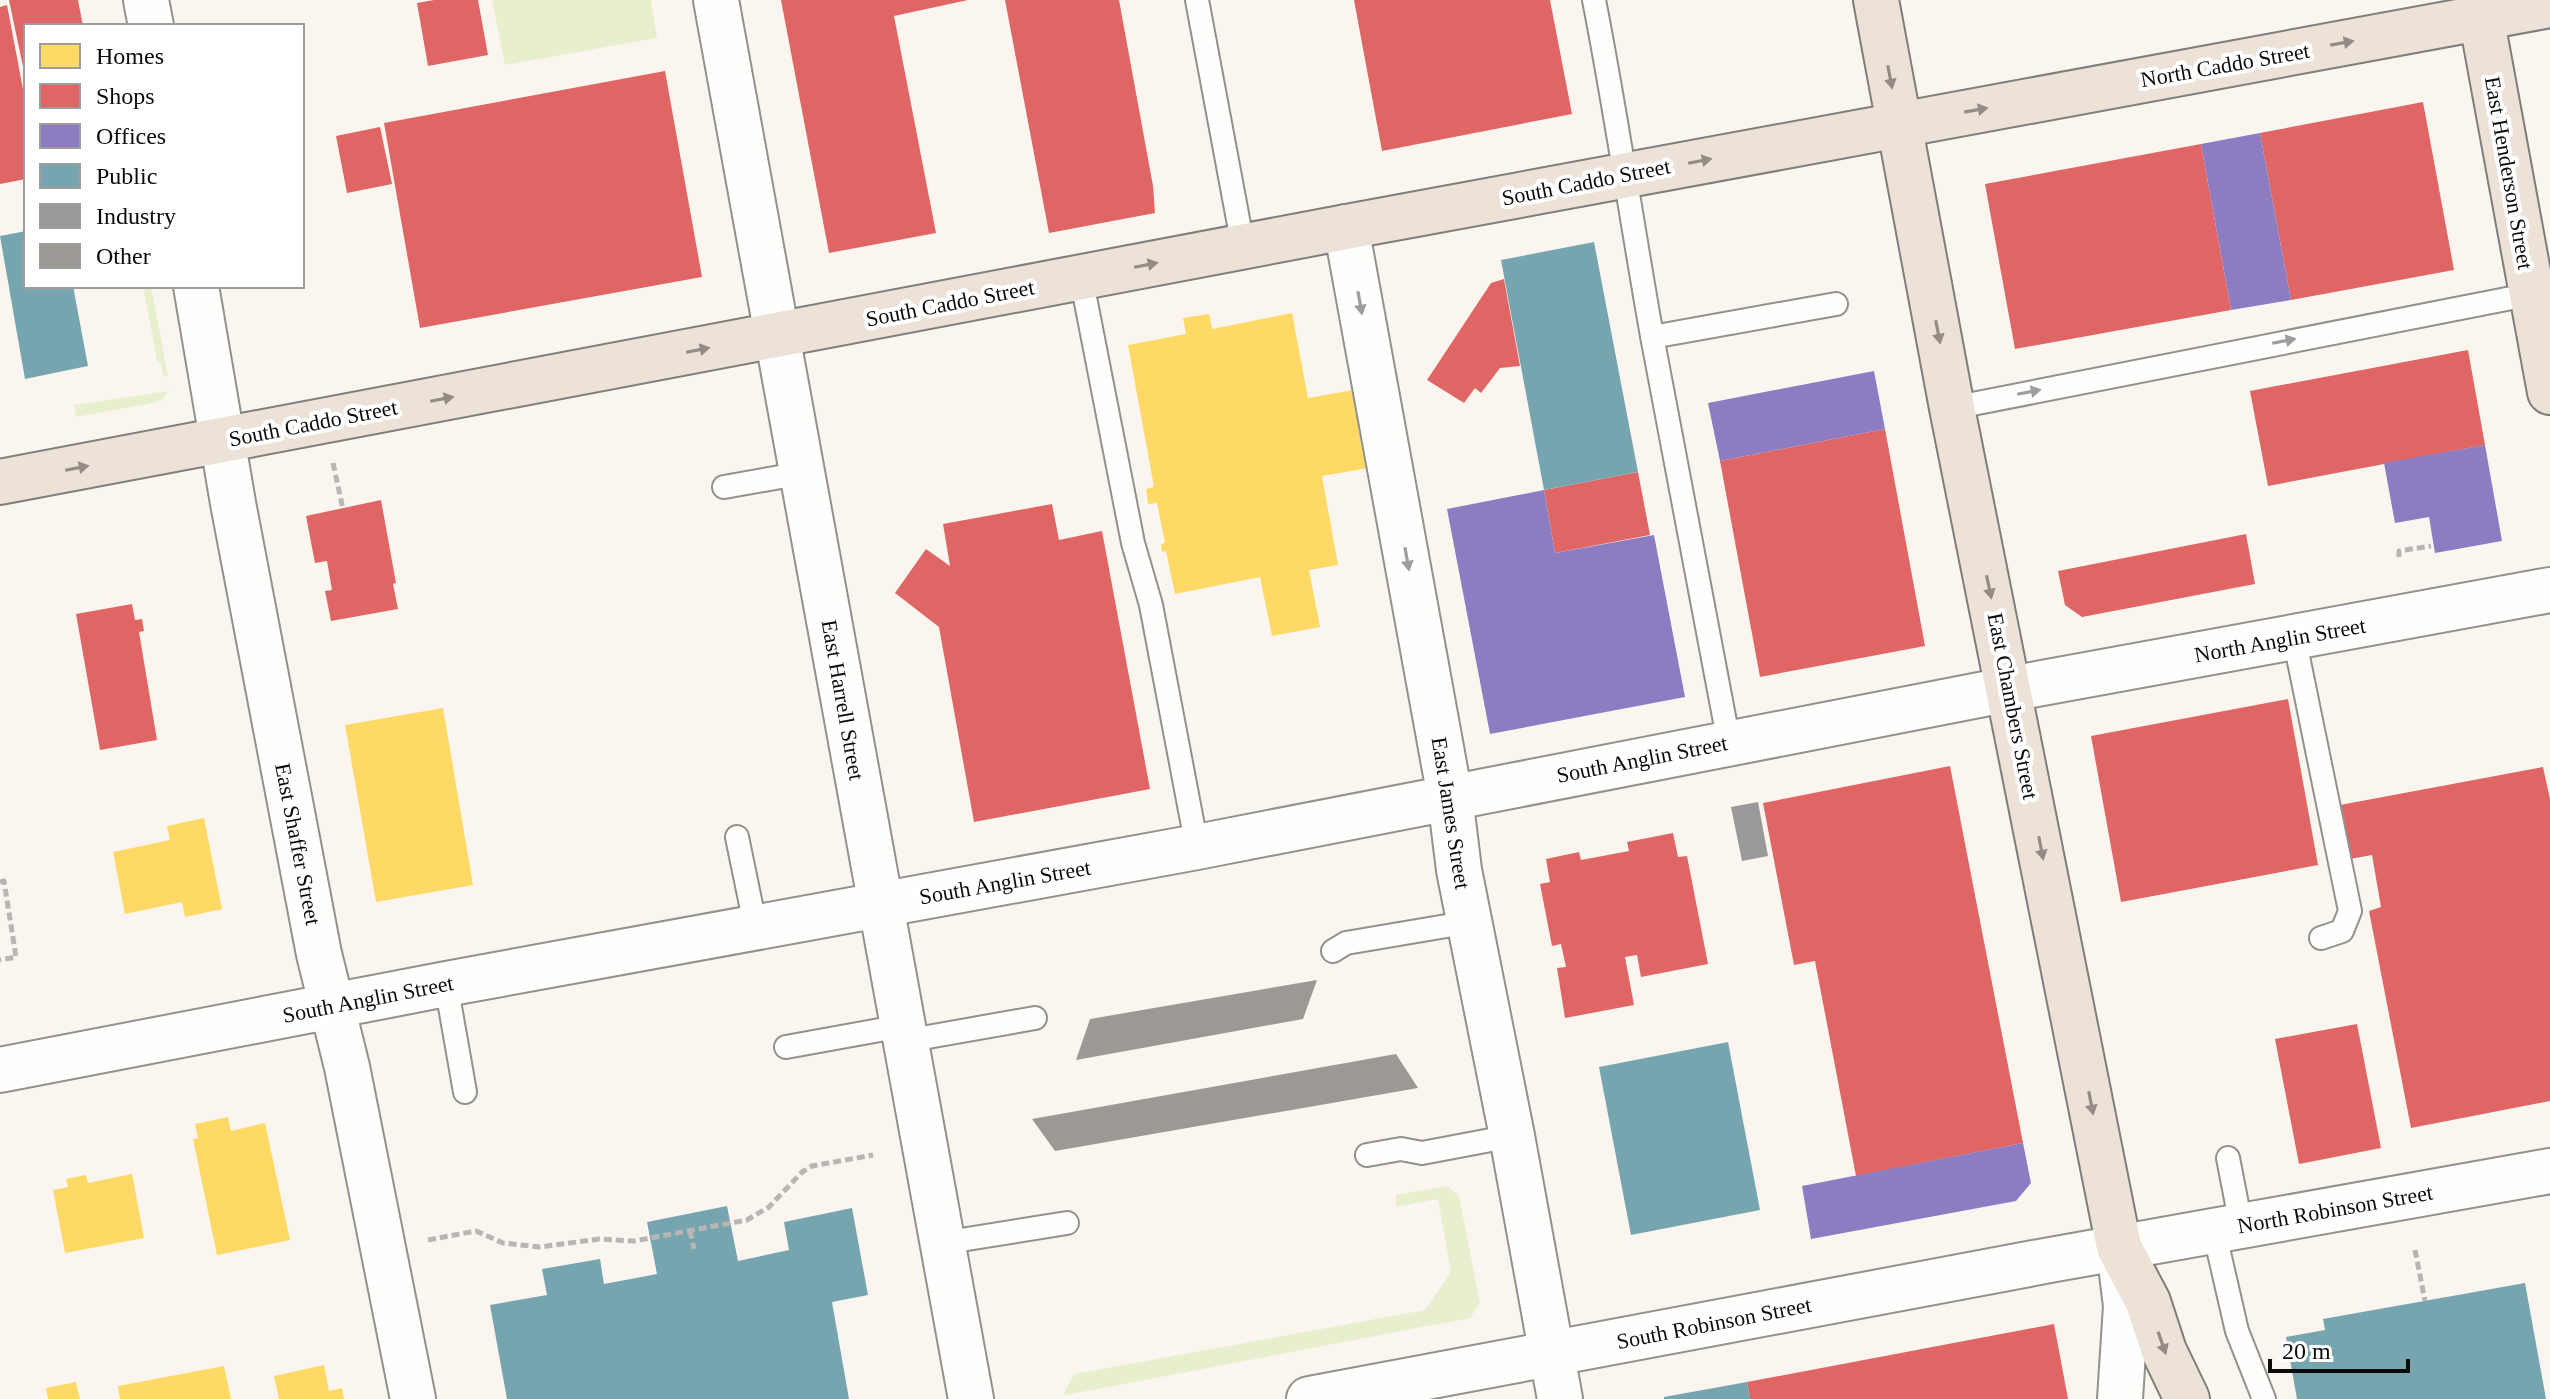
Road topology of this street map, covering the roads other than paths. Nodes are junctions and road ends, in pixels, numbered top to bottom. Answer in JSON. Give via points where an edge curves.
{"nodes":[{"id":1,"x":146,"y":0,"type":"edge"},
{"id":2,"x":716,"y":0,"type":"edge"},
{"id":3,"x":1197,"y":0,"type":"edge"},
{"id":4,"x":1594,"y":0,"type":"edge"},
{"id":5,"x":1876,"y":0,"type":"edge"},
{"id":6,"x":2550,"y":5,"type":"edge"},
{"id":7,"x":2479,"y":9,"type":"edge"},
{"id":8,"x":151,"y":24,"type":"edge"},
{"id":9,"x":1899,"y":124,"type":"junction"},
{"id":10,"x":1623,"y":175,"type":"junction"},
{"id":11,"x":1346,"y":227,"type":"junction"},
{"id":12,"x":1243,"y":246,"type":"junction"},
{"id":13,"x":1081,"y":277,"type":"junction"},
{"id":14,"x":196,"y":288,"type":"edge"},
{"id":15,"x":2532,"y":294,"type":"junction"},
{"id":16,"x":1836,"y":304,"type":"dead end"},
{"id":17,"x":778,"y":335,"type":"junction"},
{"id":18,"x":1652,"y":337,"type":"junction"},
{"id":19,"x":2550,"y":392,"type":"edge"},
{"id":20,"x":1952,"y":408,"type":"junction"},
{"id":21,"x":223,"y":441,"type":"junction"},
{"id":22,"x":803,"y":473,"type":"junction"},
{"id":23,"x":0,"y":482,"type":"edge"},
{"id":24,"x":724,"y":487,"type":"dead end"},
{"id":25,"x":2550,"y":590,"type":"edge"},
{"id":26,"x":2294,"y":637,"type":"junction"},
{"id":27,"x":2010,"y":689,"type":"junction"},
{"id":28,"x":1729,"y":743,"type":"junction"},
{"id":29,"x":1450,"y":797,"type":"junction"},
{"id":30,"x":737,"y":837,"type":"dead end"},
{"id":31,"x":1197,"y":847,"type":"junction"},
{"id":32,"x":879,"y":905,"type":"junction"},
{"id":33,"x":1470,"y":922,"type":"junction"},
{"id":34,"x":756,"y":929,"type":"junction"},
{"id":35,"x":2321,"y":938,"type":"dead end"},
{"id":36,"x":1333,"y":951,"type":"dead end"},
{"id":37,"x":446,"y":984,"type":"junction"},
{"id":38,"x":333,"y":1006,"type":"junction"},
{"id":39,"x":1035,"y":1018,"type":"dead end"},
{"id":40,"x":903,"y":1034,"type":"junction"},
{"id":41,"x":786,"y":1047,"type":"dead end"},
{"id":42,"x":0,"y":1070,"type":"edge"},
{"id":43,"x":465,"y":1092,"type":"dead end"},
{"id":44,"x":1512,"y":1136,"type":"junction"},
{"id":45,"x":1367,"y":1155,"type":"dead end"},
{"id":46,"x":2228,"y":1158,"type":"dead end"},
{"id":47,"x":2550,"y":1171,"type":"edge"},
{"id":48,"x":1067,"y":1223,"type":"dead end"},
{"id":49,"x":2227,"y":1228,"type":"junction"},
{"id":50,"x":942,"y":1243,"type":"junction"},
{"id":51,"x":2119,"y":1247,"type":"junction"},
{"id":52,"x":1552,"y":1355,"type":"junction"},
{"id":53,"x":413,"y":1399,"type":"edge"},
{"id":54,"x":971,"y":1399,"type":"edge"},
{"id":55,"x":1309,"y":1399,"type":"edge"},
{"id":56,"x":1560,"y":1399,"type":"edge"},
{"id":57,"x":2120,"y":1399,"type":"edge"},
{"id":58,"x":2187,"y":1399,"type":"edge"},
{"id":59,"x":2264,"y":1399,"type":"edge"}],
"edges":[{"from":1,"to":8,"type":"street"},
{"from":2,"to":17,"type":"street","name":"East Harrell Street"},
{"from":3,"to":12,"type":"lane"},
{"from":4,"to":10,"type":"lane"},
{"from":5,"to":9,"type":"main road","name":"East Chambers Street","one_way":true},
{"from":6,"to":7,"type":"main road","name":"North Caddo Street"},
{"from":9,"to":7,"type":"main road","name":"North Caddo Street","one_way":true},
{"from":7,"to":15,"type":"main road","name":"East Henderson Street"},
{"from":10,"to":9,"type":"main road","name":"South Caddo Street","one_way":true},
{"from":9,"to":20,"type":"main road","name":"East Chambers Street","one_way":true},
{"from":10,"to":11,"type":"main road","name":"South Caddo Street"},
{"from":10,"to":18,"type":"lane"},
{"from":11,"to":12,"type":"main road","name":"South Caddo Street"},
{"from":11,"to":29,"type":"street","name":"East James Street","one_way":true},
{"from":13,"to":12,"type":"main road","name":"South Caddo Street","one_way":true},
{"from":13,"to":17,"type":"main road","name":"South Caddo Street"},
{"from":13,"to":31,"type":"lane"},
{"from":14,"to":21,"type":"street","name":"East Shaffer Street"},
{"from":15,"to":19,"type":"main road","name":"East Henderson Street"},
{"from":20,"to":15,"type":"lane","one_way":true},
{"from":16,"to":18,"type":"lane"},
{"from":21,"to":17,"type":"main road","name":"South Caddo Street","one_way":true},
{"from":17,"to":22,"type":"street","name":"East Harrell Street"},
{"from":18,"to":28,"type":"lane"},
{"from":20,"to":27,"type":"main road","name":"East Chambers Street","one_way":true},
{"from":23,"to":21,"type":"main road","name":"South Caddo Street","one_way":true},
{"from":21,"to":38,"type":"street","name":"East Shaffer Street"},
{"from":22,"to":24,"type":"lane"},
{"from":22,"to":32,"type":"street","name":"East Harrell Street"},
{"from":25,"to":26,"type":"street","name":"North Anglin Street"},
{"from":26,"to":27,"type":"street","name":"North Anglin Street"},
{"from":26,"to":35,"type":"lane","via":[[2350,911],[2342,931]]},
{"from":27,"to":28,"type":"street","name":"South Anglin Street"},
{"from":27,"to":51,"type":"main road","name":"East Chambers Street","one_way":true},
{"from":28,"to":29,"type":"street","name":"South Anglin Street"},
{"from":29,"to":31,"type":"street","name":"South Anglin Street"},
{"from":29,"to":33,"type":"street","name":"East James Street"},
{"from":30,"to":34,"type":"lane"},
{"from":31,"to":32,"type":"street","name":"South Anglin Street"},
{"from":32,"to":34,"type":"street","name":"South Anglin Street"},
{"from":32,"to":40,"type":"street","name":"East Harrell Street"},
{"from":33,"to":36,"type":"lane","via":[[1346,943]]},
{"from":33,"to":44,"type":"street","name":"East James Street"},
{"from":34,"to":37,"type":"street","name":"South Anglin Street"},
{"from":37,"to":38,"type":"street","name":"South Anglin Street"},
{"from":37,"to":43,"type":"lane"},
{"from":38,"to":42,"type":"street","name":"South Anglin Street"},
{"from":38,"to":53,"type":"street","name":"East Shaffer Street"},
{"from":39,"to":40,"type":"lane"},
{"from":40,"to":41,"type":"lane"},
{"from":40,"to":50,"type":"street","name":"East Harrell Street"},
{"from":44,"to":45,"type":"lane","via":[[1422,1153],[1401,1149]]},
{"from":44,"to":52,"type":"street","name":"East James Street"},
{"from":46,"to":49,"type":"lane"},
{"from":47,"to":49,"type":"street","name":"North Robinson Street"},
{"from":48,"to":50,"type":"lane"},
{"from":49,"to":51,"type":"street","name":"North Robinson Street"},
{"from":49,"to":59,"type":"lane","via":[[2237,1331]]},
{"from":50,"to":54,"type":"street","name":"East Harrell Street"},
{"from":51,"to":52,"type":"street","name":"South Robinson Street"},
{"from":51,"to":57,"type":"street","via":[[2126,1306]]},
{"from":51,"to":58,"type":"main road","name":"East Chambers Street","one_way":true,"via":[[2148,1302]]},
{"from":52,"to":55,"type":"street","name":"South Robinson Street"},
{"from":52,"to":56,"type":"street","name":"East James Street"}]}
